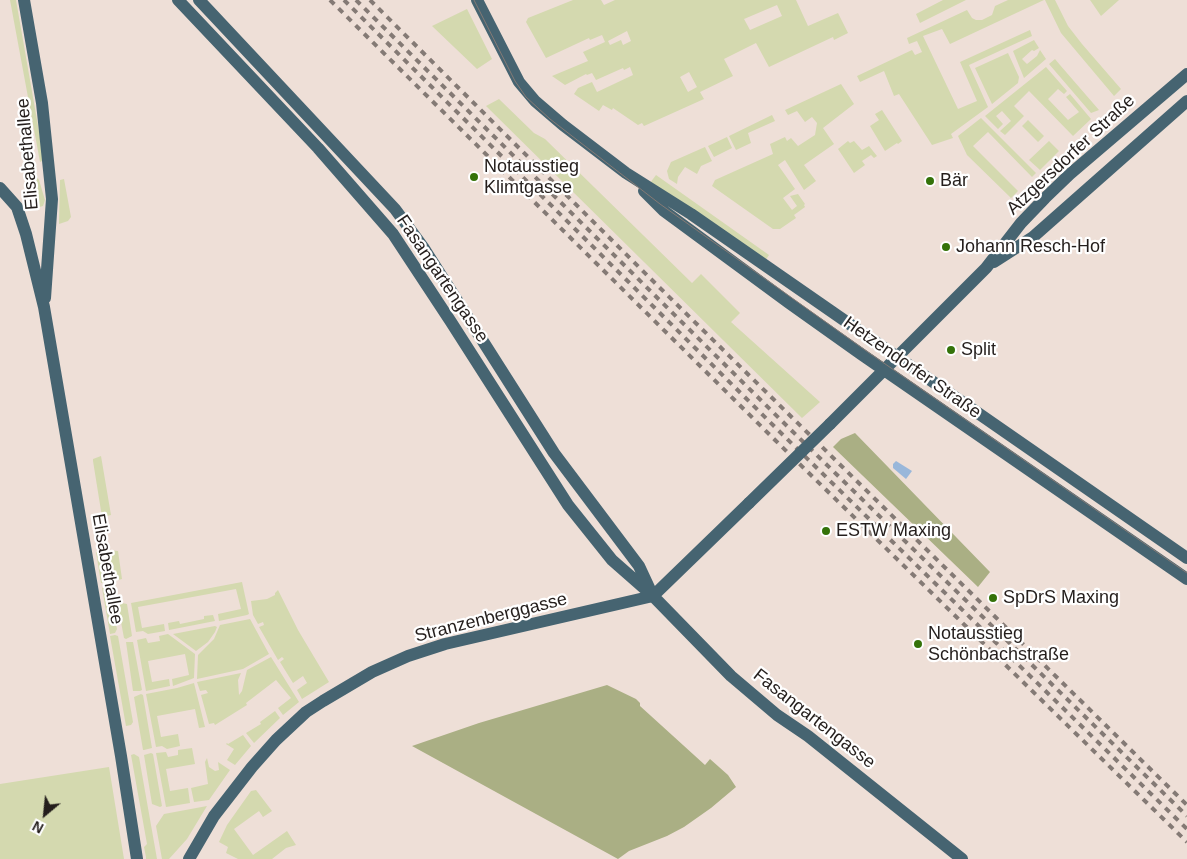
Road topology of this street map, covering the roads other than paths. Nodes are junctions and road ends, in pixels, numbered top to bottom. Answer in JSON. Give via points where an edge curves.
{"nodes":[{"id":1,"x":24,"y":0,"type":"edge"},
{"id":2,"x":178,"y":0,"type":"edge"},
{"id":3,"x":199,"y":0,"type":"edge"},
{"id":4,"x":477,"y":0,"type":"edge"},
{"id":5,"x":1187,"y":74,"type":"edge"},
{"id":6,"x":1187,"y":101,"type":"edge"},
{"id":7,"x":626,"y":173,"type":"junction"},
{"id":8,"x":0,"y":188,"type":"edge"},
{"id":9,"x":986,"y":268,"type":"junction"},
{"id":10,"x":44,"y":307,"type":"junction"},
{"id":11,"x":896,"y":357,"type":"junction"},
{"id":12,"x":884,"y":370,"type":"junction"},
{"id":13,"x":1187,"y":558,"type":"edge"},
{"id":14,"x":1187,"y":579,"type":"edge"},
{"id":15,"x":653,"y":596,"type":"junction"},
{"id":16,"x":135,"y":838,"type":"junction"},
{"id":17,"x":191,"y":857,"type":"edge"},
{"id":18,"x":137,"y":859,"type":"edge"},
{"id":19,"x":143,"y":859,"type":"edge"},
{"id":20,"x":962,"y":859,"type":"edge"}],
"edges":[{"from":1,"to":10,"type":"main road","name":"Elisabethallee","via":[[42,103],[52,199]]},
{"from":2,"to":15,"type":"main road","name":"Fasangartengasse","via":[[318,148],[392,234],[568,505],[612,560]]},
{"from":3,"to":15,"type":"main road","name":"Fasangartengasse","via":[[395,209],[433,262],[554,453],[639,566]]},
{"from":4,"to":7,"type":"main road","name":"Hetzendorfer Straße","via":[[526,91],[563,125]]},
{"from":5,"to":9,"type":"main road","name":"Atzgersdorfer Straße","via":[[1045,198]]},
{"from":6,"to":9,"type":"main road","name":"Atzgersdorfer Straße","via":[[1033,236]]},
{"from":7,"to":11,"type":"main road","name":"Hetzendorfer Straße","via":[[692,214]]},
{"from":7,"to":12,"type":"main road","name":"Hetzendorfer Straße","via":[[664,211]]},
{"from":8,"to":10,"type":"main road","name":"Elisabethallee","via":[[16,206]]},
{"from":9,"to":11,"type":"main road","name":"Atzgersdorfer Straße"},
{"from":10,"to":16,"type":"main road","name":"Elisabethallee"},
{"from":11,"to":12,"type":"main road"},
{"from":11,"to":13,"type":"main road","name":"Hetzendorfer Straße"},
{"from":12,"to":14,"type":"main road","name":"Hetzendorfer Straße"},
{"from":12,"to":15,"type":"main road","bridge":true},
{"from":15,"to":17,"type":"main road","name":"Stranzenberggasse","via":[[445,644],[408,656],[351,683],[306,712],[276,740],[214,816]]},
{"from":15,"to":20,"type":"main road","name":"Fasangartengasse","via":[[731,676]]},
{"from":16,"to":18,"type":"main road","name":"Elisabethallee"},
{"from":16,"to":19,"type":"main road","name":"Elisabethallee"}]}
